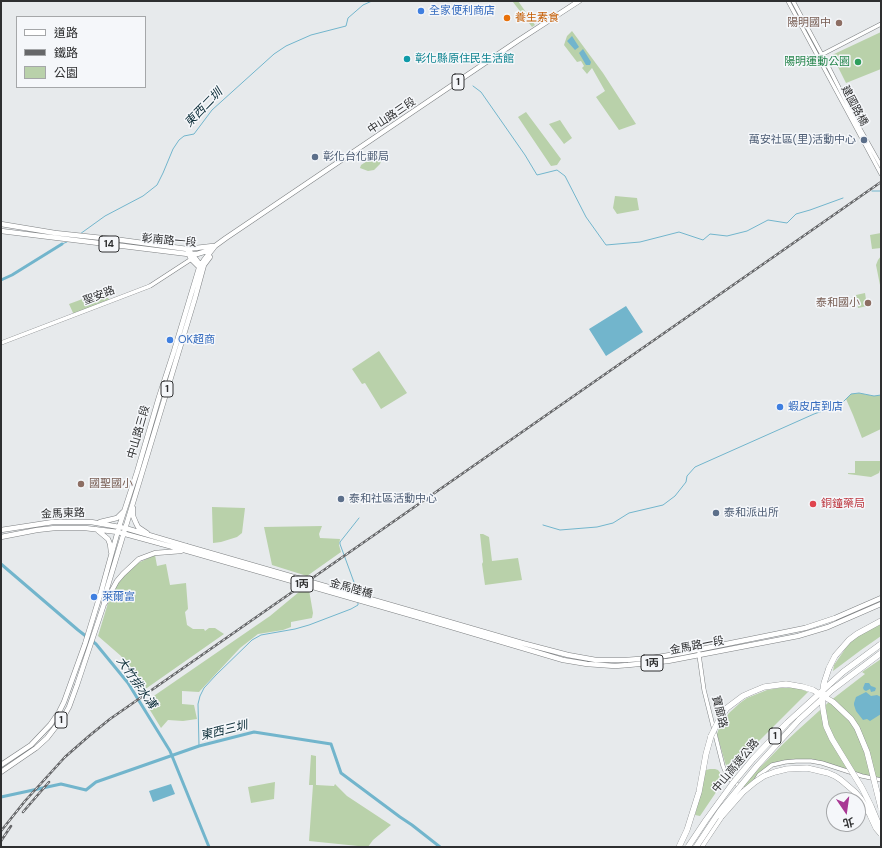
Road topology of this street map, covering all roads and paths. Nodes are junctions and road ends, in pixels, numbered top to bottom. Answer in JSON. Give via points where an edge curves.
{"nodes":[{"id":1,"x":579,"y":1,"type":"edge"},
{"id":2,"x":788,"y":1,"type":"edge"},
{"id":3,"x":793,"y":1,"type":"edge"},
{"id":4,"x":881,"y":24,"type":"edge"},
{"id":5,"x":820,"y":55,"type":"junction"},
{"id":6,"x":826,"y":67,"type":"junction"},
{"id":7,"x":881,"y":166,"type":"edge"},
{"id":8,"x":881,"y":174,"type":"edge"},
{"id":9,"x":1,"y":224,"type":"edge"},
{"id":10,"x":1,"y":231,"type":"edge"},
{"id":11,"x":215,"y":246,"type":"junction"},
{"id":12,"x":191,"y":255,"type":"junction"},
{"id":13,"x":201,"y":267,"type":"junction"},
{"id":14,"x":1,"y":343,"type":"edge"},
{"id":15,"x":134,"y":502,"type":"junction"},
{"id":16,"x":127,"y":505,"type":"junction"},
{"id":17,"x":96,"y":523,"type":"junction"},
{"id":18,"x":95,"y":528,"type":"junction"},
{"id":19,"x":1,"y":530,"type":"edge"},
{"id":20,"x":122,"y":530,"type":"junction"},
{"id":21,"x":154,"y":536,"type":"junction"},
{"id":22,"x":1,"y":537,"type":"edge"},
{"id":23,"x":185,"y":548,"type":"junction"},
{"id":24,"x":112,"y":554,"type":"junction"},
{"id":25,"x":881,"y":598,"type":"edge"},
{"id":26,"x":104,"y":604,"type":"junction"},
{"id":27,"x":881,"y":604,"type":"edge"},
{"id":28,"x":422,"y":616,"type":"junction"},
{"id":29,"x":881,"y":621,"type":"edge"},
{"id":30,"x":88,"y":644,"type":"junction"},
{"id":31,"x":881,"y":644,"type":"edge"},
{"id":32,"x":700,"y":650,"type":"junction"},
{"id":33,"x":881,"y":653,"type":"edge"},
{"id":34,"x":699,"y":655,"type":"junction"},
{"id":35,"x":1,"y":765,"type":"edge"},
{"id":36,"x":1,"y":772,"type":"edge"},
{"id":37,"x":881,"y":780,"type":"edge"},
{"id":38,"x":881,"y":808,"type":"edge"},
{"id":39,"x":881,"y":830,"type":"edge"},
{"id":40,"x":881,"y":834,"type":"edge"},
{"id":41,"x":679,"y":847,"type":"edge"},
{"id":42,"x":688,"y":847,"type":"edge"},
{"id":43,"x":696,"y":847,"type":"edge"},
{"id":44,"x":701,"y":847,"type":"edge"}],
"edges":[{"from":1,"to":11,"type":"main road","name":"中山路三段","number":"1"},
{"from":2,"to":5,"type":"street"},
{"from":3,"to":5,"type":"street"},
{"from":4,"to":5,"type":"street"},
{"from":5,"to":6,"type":"street"},
{"from":6,"to":7,"type":"street","name":"建國路橋"},
{"from":6,"to":8,"type":"street","name":"建國路橋","via":[[838,96]]},
{"from":9,"to":12,"type":"main road","name":"彰南路一段","number":"14","via":[[121,240]]},
{"from":10,"to":12,"type":"main road","name":"彰南路一段","number":"14"},
{"from":11,"to":12,"type":"main road","name":"彰南路一段"},
{"from":11,"to":12,"type":"main road","name":"彰南路一段","number":"14","via":[[205,246]]},
{"from":11,"to":13,"type":"main road","name":"中山路三段","number":"1"},
{"from":12,"to":13,"type":"main road"},
{"from":12,"to":14,"type":"street","name":"聖安路","via":[[150,286]]},
{"from":13,"to":15,"type":"main road","name":"中山路三段","number":"1","via":[[195,298]]},
{"from":13,"to":16,"type":"main road","name":"中山路三段","number":"1"},
{"from":15,"to":20,"type":"main road","name":"中山路三段","number":"1"},
{"from":15,"to":21,"type":"main road","via":[[133,516],[138,527]]},
{"from":16,"to":17,"type":"main road","via":[[117,518]]},
{"from":16,"to":20,"type":"main road","name":"中山路三段","number":"1"},
{"from":17,"to":19,"type":"main road","name":"金馬東路","number":"1丙","via":[[53,522]]},
{"from":17,"to":20,"type":"main road","name":"金馬東路","number":"1丙"},
{"from":18,"to":20,"type":"main road","name":"金馬東路","number":"1丙"},
{"from":18,"to":22,"type":"main road","name":"金馬東路","number":"1丙","via":[[55,528]]},
{"from":18,"to":24,"type":"main road","via":[[108,539]]},
{"from":20,"to":21,"type":"main road","number":"1丙"},
{"from":20,"to":23,"type":"main road","number":"1丙"},
{"from":20,"to":24,"type":"main road","name":"中山路三段","number":"1"},
{"from":20,"to":26,"type":"main road","name":"中山路三段","number":"1"},
{"from":21,"to":23,"type":"main road","number":"1丙"},
{"from":23,"to":26,"type":"main road","number":"1","via":[[155,553],[140,559],[117,581]]},
{"from":23,"to":28,"type":"main road","name":"金馬陸橋","number":"1丙","bridge":true},
{"from":24,"to":30,"type":"main road","name":"中山路三段","number":"1","via":[[90,627]]},
{"from":25,"to":32,"type":"main road","name":"金馬路一段","number":"1丙","via":[[805,628]]},
{"from":26,"to":30,"type":"main road","name":"中山路三段","number":"1"},
{"from":27,"to":34,"type":"main road","name":"金馬路一段","number":"1丙","via":[[838,623],[798,636]]},
{"from":28,"to":32,"type":"main road","name":"金馬路一段","number":"1丙","via":[[585,658],[612,661],[642,659]]},
{"from":28,"to":34,"type":"main road","name":"金馬路一段","number":"1丙","via":[[563,660],[587,664],[643,664]]},
{"from":29,"to":39,"type":"highway","bridge":true,"via":[[857,634],[839,651],[827,674],[822,704],[832,739],[865,794]]},
{"from":30,"to":35,"type":"main road","number":"1","via":[[64,702],[50,725],[31,745]]},
{"from":30,"to":36,"type":"main road","number":"1","via":[[77,685],[64,716],[36,748]]},
{"from":31,"to":42,"type":"highway","name":"中山高速公路","number":"1","bridge":true,"via":[[843,672],[787,723],[733,783]]},
{"from":32,"to":34,"type":"street","name":"寶廍路"},
{"from":33,"to":43,"type":"highway","name":"中山高速公路","number":"1","bridge":true,"via":[[832,690],[799,720],[720,811]]},
{"from":34,"to":37,"type":"street","name":"寶廍路","via":[[704,690],[723,766],[728,778],[745,790],[772,765],[796,761],[816,762]]},
{"from":38,"to":41,"type":"highway","bridge":true,"via":[[862,738],[842,709],[820,694],[803,687],[786,684],[764,687],[743,696],[727,708],[720,718],[711,736],[699,792]]},
{"from":40,"to":44,"type":"highway","bridge":true,"via":[[861,799],[841,780],[813,769],[795,768],[764,776],[743,792],[721,817]]}]}
